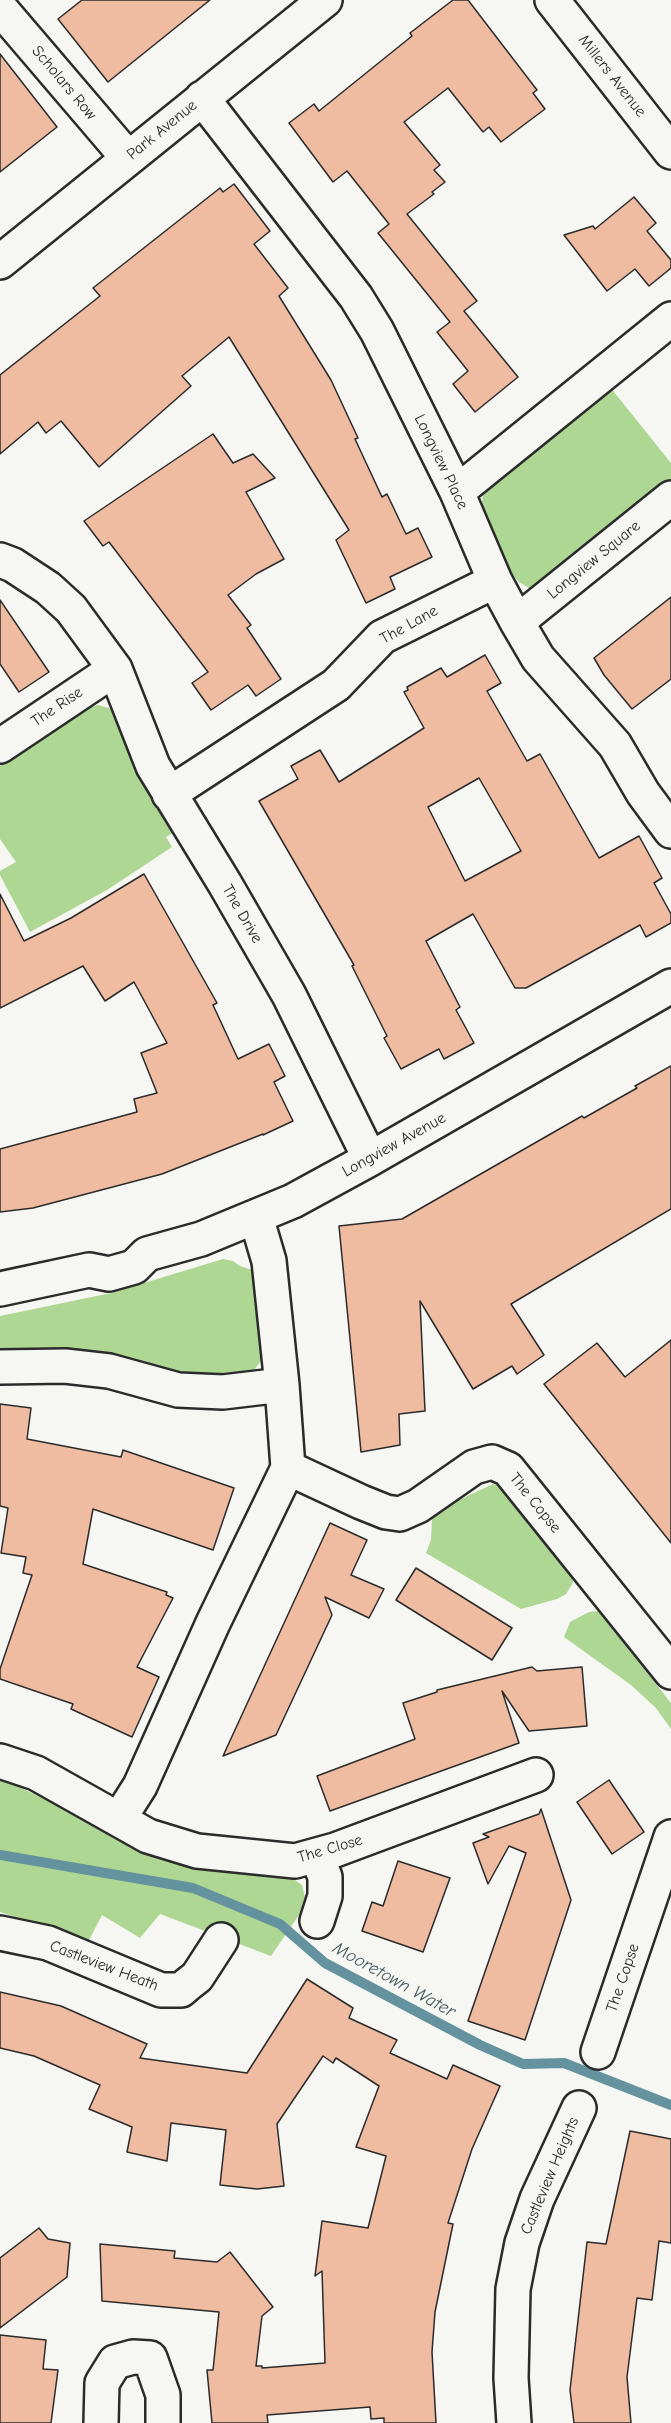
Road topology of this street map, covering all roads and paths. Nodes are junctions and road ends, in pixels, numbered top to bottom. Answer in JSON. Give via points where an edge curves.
{"nodes":[{"id":1,"x":325,"y":0,"type":"edge"},
{"id":2,"x":552,"y":0,"type":"edge"},
{"id":3,"x":0,"y":8,"type":"edge"},
{"id":4,"x":202,"y":98,"type":"junction"},
{"id":5,"x":671,"y":152,"type":"edge"},
{"id":6,"x":128,"y":158,"type":"junction"},
{"id":7,"x":0,"y":262,"type":"edge"},
{"id":8,"x":671,"y":319,"type":"edge"},
{"id":9,"x":457,"y":492,"type":"junction"},
{"id":10,"x":671,"y":498,"type":"edge"},
{"id":11,"x":0,"y":560,"type":"edge"},
{"id":12,"x":495,"y":581,"type":"junction"},
{"id":13,"x":517,"y":622,"type":"junction"},
{"id":14,"x":115,"y":669,"type":"junction"},
{"id":15,"x":0,"y":746,"type":"edge"},
{"id":16,"x":169,"y":794,"type":"junction"},
{"id":17,"x":671,"y":831,"type":"edge"},
{"id":18,"x":671,"y":986,"type":"edge"},
{"id":19,"x":370,"y":1159,"type":"junction"},
{"id":20,"x":256,"y":1217,"type":"junction"},
{"id":21,"x":0,"y":1289,"type":"edge"},
{"id":22,"x":0,"y":1367,"type":"edge"},
{"id":23,"x":282,"y":1385,"type":"junction"},
{"id":24,"x":288,"y":1468,"type":"junction"},
{"id":25,"x":671,"y":1672,"type":"edge"},
{"id":26,"x":0,"y":1761,"type":"edge"},
{"id":27,"x":536,"y":1775,"type":"dead end"},
{"id":28,"x":119,"y":1819,"type":"junction"},
{"id":29,"x":671,"y":1837,"type":"edge"},
{"id":30,"x":317,"y":1856,"type":"junction"},
{"id":31,"x":316,"y":1921,"type":"dead end"},
{"id":32,"x":0,"y":1933,"type":"edge"},
{"id":33,"x":221,"y":1940,"type":"dead end"},
{"id":34,"x":598,"y":2052,"type":"dead end"},
{"id":35,"x":579,"y":2108,"type":"dead end"},
{"id":36,"x":101,"y":2423,"type":"edge"},
{"id":37,"x":163,"y":2423,"type":"edge"},
{"id":38,"x":514,"y":2423,"type":"edge"}],
"edges":[{"from":1,"to":4,"type":"street","name":"Park Avenue"},
{"from":2,"to":5,"type":"street","name":"Millers Avenue"},
{"from":3,"to":6,"type":"street","name":"Scholars Row"},
{"from":4,"to":6,"type":"street","name":"Park Avenue"},
{"from":4,"to":9,"type":"street","name":"Longview Place","via":[[356,297],[377,331]]},
{"from":6,"to":7,"type":"street","name":"Park Avenue"},
{"from":8,"to":9,"type":"street"},
{"from":9,"to":12,"type":"street","name":"Longview Place"},
{"from":10,"to":13,"type":"street","name":"Longview Square"},
{"from":11,"to":14,"type":"street","name":"The Drive","via":[[48,588],[71,609]]},
{"from":12,"to":13,"type":"street","name":"Longview Place"},
{"from":12,"to":16,"type":"street","name":"The Lane","via":[[382,637],[336,686]]},
{"from":13,"to":17,"type":"street","name":"Longview Place","via":[[538,658],[615,745]]},
{"from":14,"to":15,"type":"street","name":"The Rise"},
{"from":14,"to":16,"type":"street","name":"The Drive","via":[[153,766]]},
{"from":16,"to":19,"type":"street","name":"The Drive","via":[[289,995]]},
{"from":18,"to":19,"type":"street","name":"Longview Avenue"},
{"from":19,"to":20,"type":"street","name":"Longview Avenue"},
{"from":20,"to":21,"type":"street","name":"Longview Avenue","via":[[201,1239],[147,1254],[134,1267],[109,1274],[89,1270]]},
{"from":20,"to":23,"type":"street","via":[[269,1261]]},
{"from":22,"to":23,"type":"street","via":[[65,1366],[109,1371],[178,1390],[223,1392]]},
{"from":23,"to":24,"type":"street"},
{"from":24,"to":25,"type":"street","name":"The Copse","via":[[361,1502],[400,1514],[474,1467],[492,1462],[508,1469]]},
{"from":24,"to":28,"type":"street","via":[[140,1786]]},
{"from":26,"to":28,"type":"street","name":"The Close","via":[[36,1773]]},
{"from":27,"to":30,"type":"street","name":"The Close"},
{"from":28,"to":30,"type":"street","name":"The Close","via":[[148,1836],[197,1851],[295,1861]]},
{"from":29,"to":34,"type":"street","name":"The Copse"},
{"from":30,"to":31,"type":"street","via":[[325,1877],[325,1896]]},
{"from":32,"to":33,"type":"street","name":"Castleview Heath","via":[[48,1943],[161,1989],[181,1990],[197,1977]]},
{"from":35,"to":38,"type":"street","name":"Castleview Heights","via":[[537,2199],[520,2254],[513,2289]]},
{"from":36,"to":37,"type":"street","via":[[102,2383],[115,2362],[133,2356],[150,2358],[163,2395]]}]}
